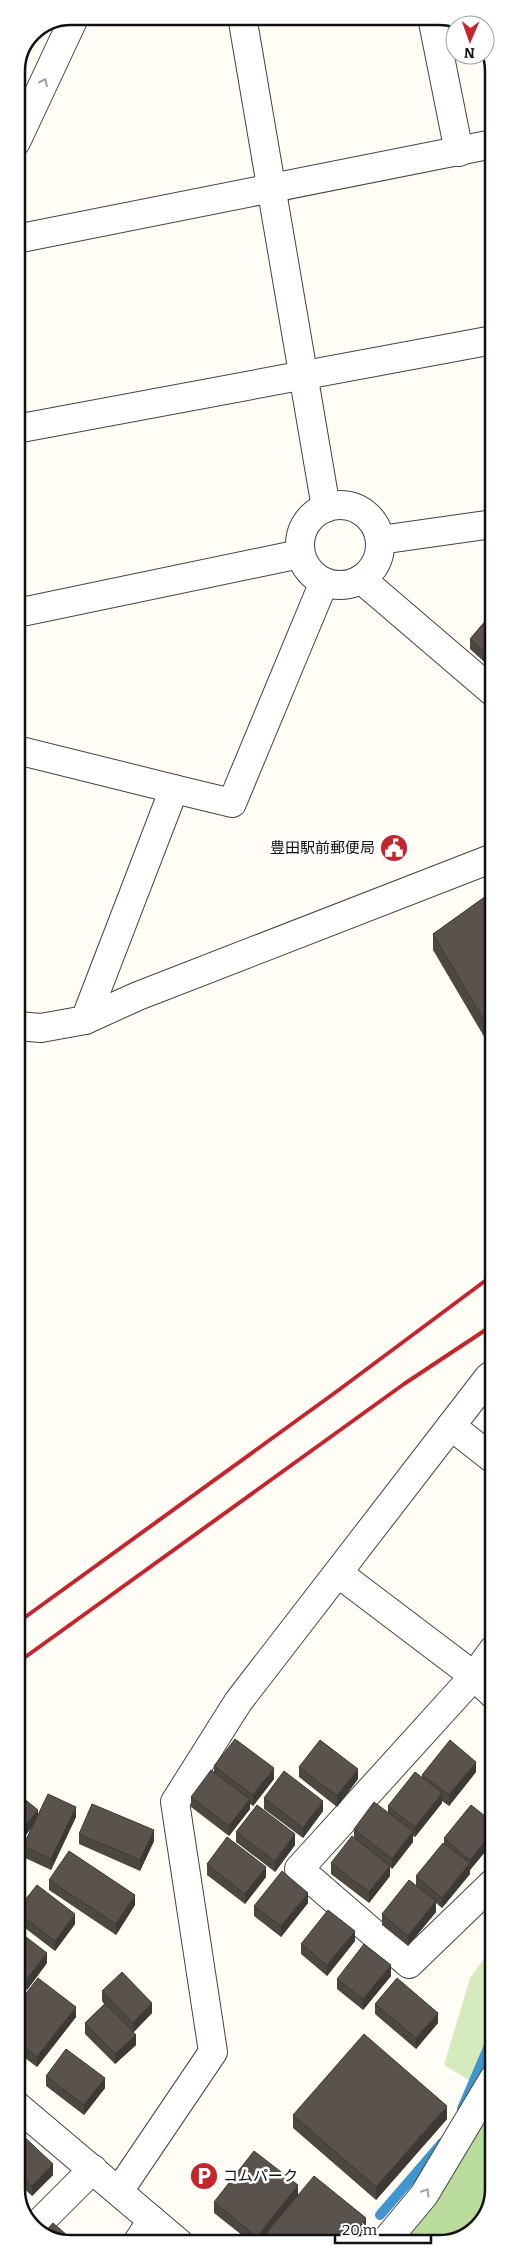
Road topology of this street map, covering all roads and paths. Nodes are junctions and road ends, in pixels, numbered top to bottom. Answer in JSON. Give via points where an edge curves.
{"nodes":[{"id":1,"x":71,"y":25,"type":"edge"},
{"id":2,"x":244,"y":25,"type":"edge"},
{"id":3,"x":434,"y":25,"type":"edge"},
{"id":4,"x":25,"y":123,"type":"edge"},
{"id":5,"x":485,"y":146,"type":"edge"},
{"id":6,"x":459,"y":152,"type":"junction"},
{"id":7,"x":271,"y":188,"type":"junction"},
{"id":8,"x":25,"y":238,"type":"edge"},
{"id":9,"x":485,"y":341,"type":"edge"},
{"id":10,"x":303,"y":375,"type":"junction"},
{"id":11,"x":25,"y":427,"type":"edge"},
{"id":12,"x":326,"y":508,"type":"junction"},
{"id":13,"x":485,"y":525,"type":"edge"},
{"id":14,"x":380,"y":540,"type":"junction"},
{"id":15,"x":300,"y":554,"type":"junction"},
{"id":16,"x":361,"y":579,"type":"junction"},
{"id":17,"x":324,"y":582,"type":"junction"},
{"id":18,"x":25,"y":611,"type":"edge"},
{"id":19,"x":485,"y":685,"type":"edge"},
{"id":20,"x":25,"y":752,"type":"edge"},
{"id":21,"x":174,"y":789,"type":"junction"},
{"id":22,"x":485,"y":861,"type":"edge"},
{"id":23,"x":85,"y":1020,"type":"junction"},
{"id":24,"x":25,"y":1027,"type":"edge"},
{"id":25,"x":485,"y":1384,"type":"edge"},
{"id":26,"x":451,"y":1426,"type":"junction"},
{"id":27,"x":485,"y":1453,"type":"edge"},
{"id":28,"x":338,"y":1574,"type":"junction"},
{"id":29,"x":484,"y":1685,"type":"edge"},
{"id":30,"x":485,"y":1891,"type":"edge"},
{"id":31,"x":485,"y":2093,"type":"edge"},
{"id":32,"x":25,"y":2113,"type":"edge"},
{"id":33,"x":93,"y":2169,"type":"junction"},
{"id":34,"x":119,"y":2191,"type":"junction"},
{"id":35,"x":152,"y":2220,"type":"junction"},
{"id":36,"x":40,"y":2222,"type":"edge"},
{"id":37,"x":142,"y":2235,"type":"edge"},
{"id":38,"x":170,"y":2235,"type":"edge"},
{"id":39,"x":391,"y":2235,"type":"edge"}],
"edges":[{"from":4,"to":1,"type":"street","one_way":true},
{"from":2,"to":7,"type":"street"},
{"from":3,"to":6,"type":"street"},
{"from":5,"to":6,"type":"street"},
{"from":6,"to":7,"type":"street"},
{"from":7,"to":8,"type":"street"},
{"from":7,"to":10,"type":"street"},
{"from":9,"to":10,"type":"street"},
{"from":10,"to":11,"type":"street"},
{"from":10,"to":12,"type":"street"},
{"from":12,"to":14,"type":"street","via":[[350,506],[361,511],[377,529]]},
{"from":12,"to":15,"type":"street","via":[[308,521],[301,536]]},
{"from":13,"to":14,"type":"street"},
{"from":14,"to":16,"type":"street","via":[[376,563]]},
{"from":15,"to":17,"type":"street","via":[[313,576]]},
{"from":15,"to":18,"type":"street"},
{"from":16,"to":17,"type":"street","via":[[343,586]]},
{"from":16,"to":19,"type":"street"},
{"from":17,"to":21,"type":"street","via":[[232,803]]},
{"from":20,"to":21,"type":"street"},
{"from":21,"to":23,"type":"street"},
{"from":22,"to":23,"type":"street","via":[[138,996]]},
{"from":23,"to":24,"type":"street","via":[[41,1028]]},
{"from":25,"to":26,"type":"street"},
{"from":26,"to":27,"type":"street"},
{"from":26,"to":28,"type":"street"},
{"from":28,"to":29,"type":"street"},
{"from":28,"to":34,"type":"street","via":[[238,1702],[175,1802],[213,2052]]},
{"from":29,"to":30,"type":"street","via":[[299,1869],[409,1964]]},
{"from":39,"to":31,"type":"street","one_way":true,"via":[[424,2195]]},
{"from":32,"to":33,"type":"street"},
{"from":33,"to":34,"type":"street"},
{"from":33,"to":36,"type":"street"},
{"from":34,"to":35,"type":"street"},
{"from":35,"to":37,"type":"street"},
{"from":35,"to":38,"type":"street"}]}
